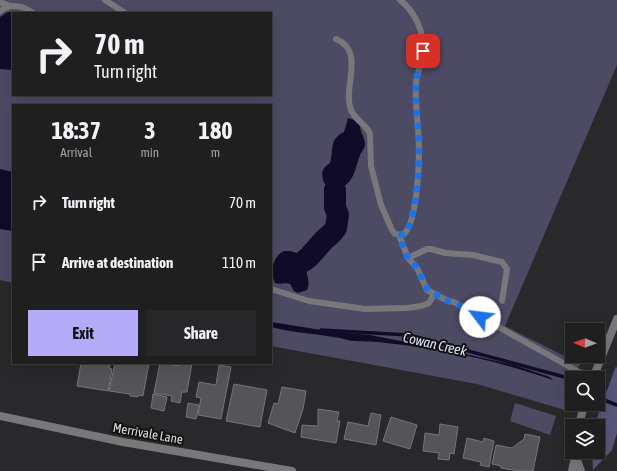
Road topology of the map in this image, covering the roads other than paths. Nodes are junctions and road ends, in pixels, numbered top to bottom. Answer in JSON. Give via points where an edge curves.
{"nodes":[{"id":1,"x":105,"y":0,"type":"edge"},
{"id":2,"x":400,"y":0,"type":"edge"},
{"id":3,"x":0,"y":2,"type":"edge"},
{"id":4,"x":10,"y":6,"type":"junction"},
{"id":5,"x":0,"y":11,"type":"edge"},
{"id":6,"x":31,"y":12,"type":"edge"},
{"id":7,"x":123,"y":12,"type":"edge"},
{"id":8,"x":336,"y":39,"type":"dead end"},
{"id":9,"x":399,"y":235,"type":"junction"},
{"id":10,"x":408,"y":258,"type":"junction"},
{"id":11,"x":272,"y":289,"type":"edge"},
{"id":12,"x":434,"y":294,"type":"junction"},
{"id":13,"x":502,"y":301,"type":"dead end"},
{"id":14,"x":617,"y":319,"type":"edge"},
{"id":15,"x":577,"y":371,"type":"edge"},
{"id":16,"x":595,"y":371,"type":"edge"},
{"id":17,"x":0,"y":416,"type":"edge"},
{"id":18,"x":575,"y":459,"type":"edge"},
{"id":19,"x":577,"y":459,"type":"edge"},
{"id":20,"x":292,"y":471,"type":"edge"},
{"id":21,"x":572,"y":471,"type":"edge"},
{"id":22,"x":581,"y":471,"type":"edge"}],
"edges":[{"from":1,"to":7,"type":"lane"},
{"from":2,"to":9,"type":"lane","via":[[417,21],[424,43],[416,81],[419,152],[415,204],[406,232]]},
{"from":3,"to":4,"type":"lane"},
{"from":4,"to":5,"type":"lane"},
{"from":4,"to":6,"type":"lane","via":[[17,5]]},
{"from":8,"to":9,"type":"lane","via":[[350,52],[351,111],[370,134],[371,166],[381,205],[392,230]]},
{"from":9,"to":10,"type":"lane"},
{"from":10,"to":12,"type":"lane","via":[[417,268],[428,290]]},
{"from":10,"to":13,"type":"lane","via":[[431,249],[502,262],[507,269]]},
{"from":11,"to":12,"type":"lane","via":[[309,301],[365,309],[416,307],[429,303]]},
{"from":12,"to":15,"type":"lane","via":[[454,302]]},
{"from":14,"to":16,"type":"street"},
{"from":17,"to":20,"type":"street","name":"Merrivale Lane","via":[[124,442]]},
{"from":18,"to":21,"type":"street"},
{"from":19,"to":22,"type":"street"}]}
